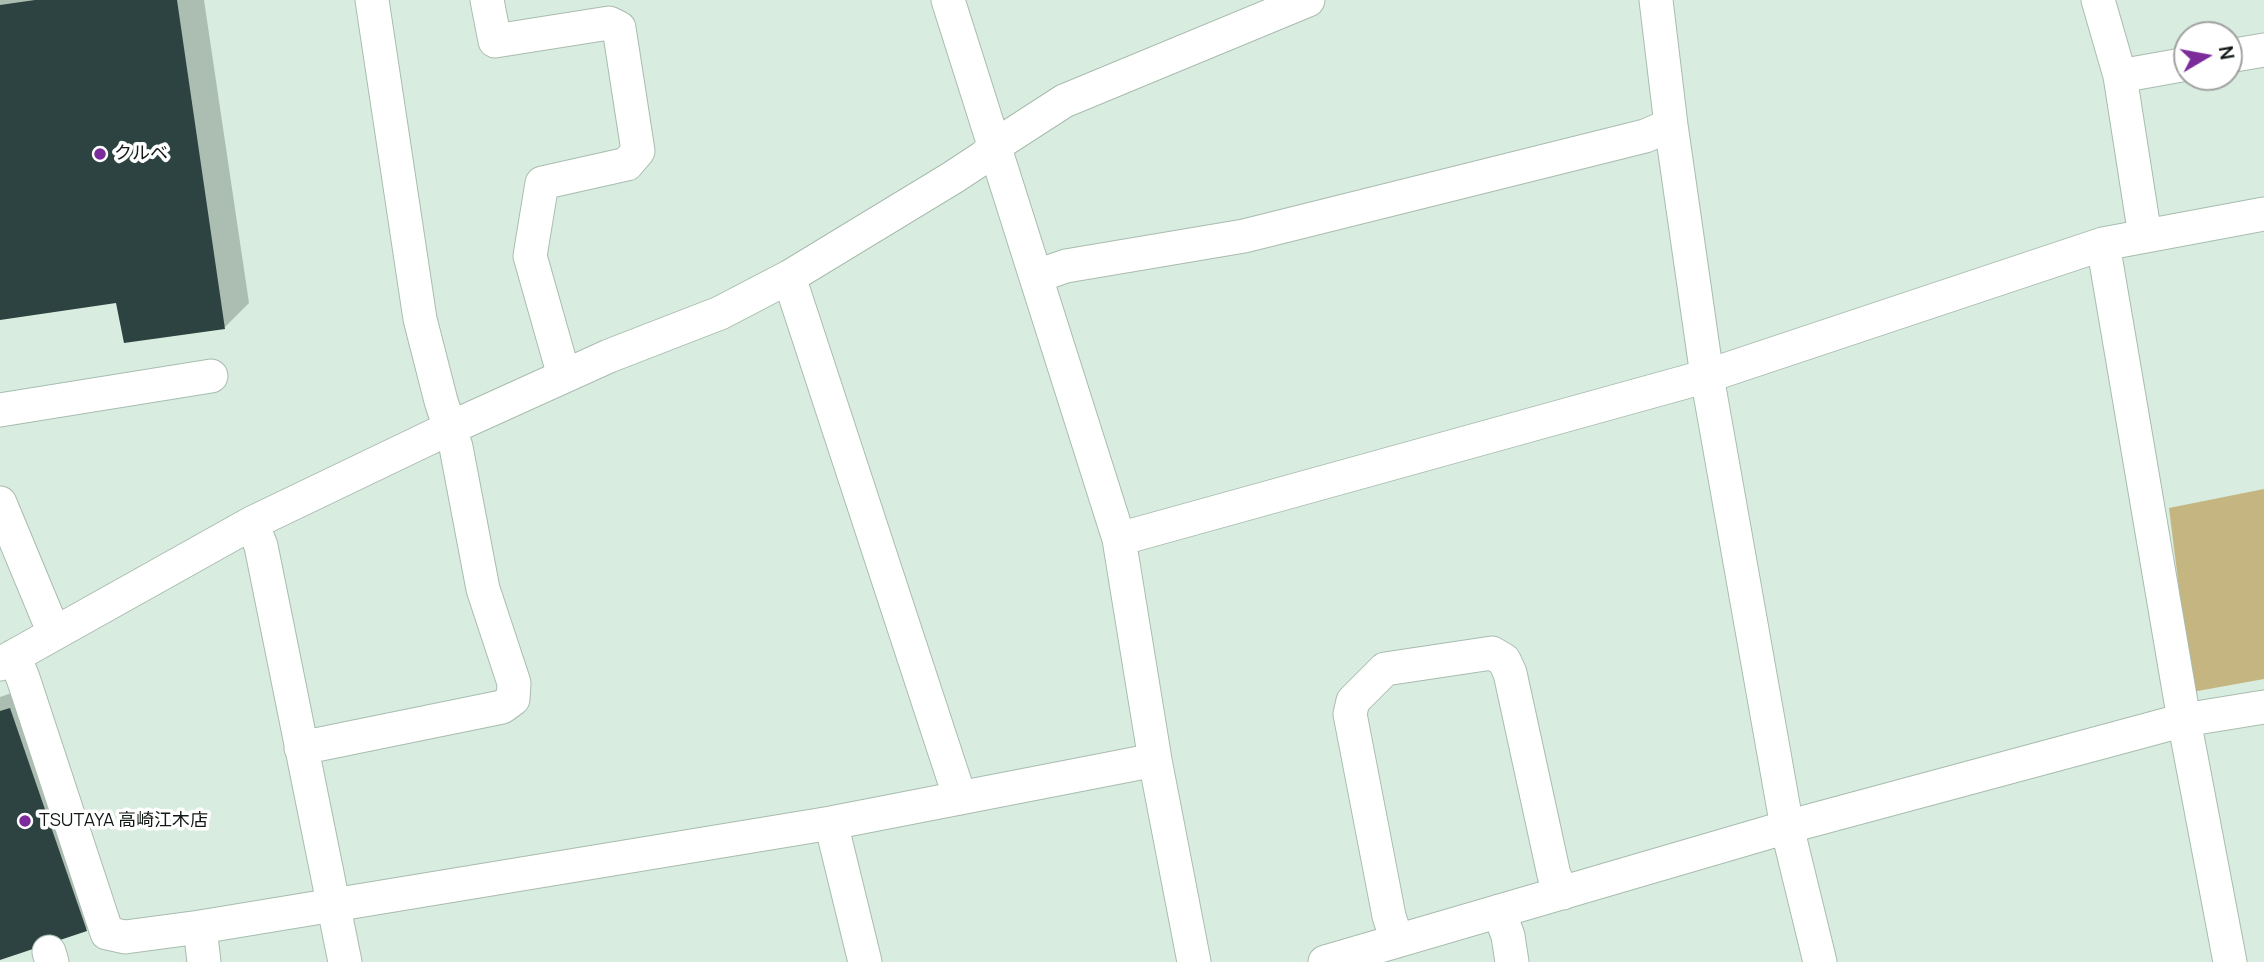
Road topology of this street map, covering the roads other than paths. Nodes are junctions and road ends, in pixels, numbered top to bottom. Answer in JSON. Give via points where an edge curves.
{"nodes":[{"id":1,"x":372,"y":0,"type":"edge"},
{"id":2,"x":487,"y":0,"type":"edge"},
{"id":3,"x":948,"y":0,"type":"edge"},
{"id":4,"x":1308,"y":0,"type":"edge"},
{"id":5,"x":1656,"y":0,"type":"edge"},
{"id":6,"x":2098,"y":0,"type":"edge"},
{"id":7,"x":2264,"y":50,"type":"edge"},
{"id":8,"x":2243,"y":54,"type":"edge"},
{"id":9,"x":2173,"y":67,"type":"edge"},
{"id":10,"x":2120,"y":76,"type":"junction"},
{"id":11,"x":1671,"y":125,"type":"junction"},
{"id":12,"x":996,"y":145,"type":"junction"},
{"id":13,"x":2264,"y":214,"type":"edge"},
{"id":14,"x":2145,"y":236,"type":"junction"},
{"id":15,"x":2103,"y":244,"type":"junction"},
{"id":16,"x":789,"y":276,"type":"junction"},
{"id":17,"x":1037,"y":276,"type":"junction"},
{"id":18,"x":211,"y":376,"type":"dead end"},
{"id":19,"x":564,"y":376,"type":"junction"},
{"id":20,"x":1707,"y":376,"type":"junction"},
{"id":21,"x":0,"y":410,"type":"edge"},
{"id":22,"x":450,"y":428,"type":"junction"},
{"id":23,"x":0,"y":503,"type":"edge"},
{"id":24,"x":253,"y":523,"type":"junction"},
{"id":25,"x":1119,"y":539,"type":"junction"},
{"id":26,"x":54,"y":633,"type":"junction"},
{"id":27,"x":7,"y":660,"type":"edge"},
{"id":28,"x":2264,"y":707,"type":"edge"},
{"id":29,"x":2184,"y":720,"type":"junction"},
{"id":30,"x":301,"y":748,"type":"junction"},
{"id":31,"x":1155,"y":760,"type":"junction"},
{"id":32,"x":960,"y":798,"type":"junction"},
{"id":33,"x":831,"y":823,"type":"junction"},
{"id":34,"x":1787,"y":827,"type":"junction"},
{"id":35,"x":1563,"y":893,"type":"junction"},
{"id":36,"x":335,"y":905,"type":"junction"},
{"id":37,"x":1499,"y":911,"type":"junction"},
{"id":38,"x":200,"y":927,"type":"junction"},
{"id":39,"x":1397,"y":941,"type":"junction"},
{"id":40,"x":204,"y":962,"type":"edge"},
{"id":41,"x":345,"y":962,"type":"edge"},
{"id":42,"x":865,"y":962,"type":"edge"},
{"id":43,"x":1194,"y":962,"type":"edge"},
{"id":44,"x":1325,"y":962,"type":"edge"},
{"id":45,"x":1512,"y":962,"type":"edge"},
{"id":46,"x":1820,"y":962,"type":"edge"},
{"id":47,"x":2230,"y":962,"type":"edge"}],
"edges":[{"from":1,"to":22,"type":"street","via":[[420,319]]},
{"from":2,"to":19,"type":"street","via":[[495,41],[608,23],[619,28],[638,151],[628,163],[542,183],[530,256]]},
{"from":3,"to":12,"type":"street"},
{"from":4,"to":12,"type":"street","via":[[1064,102]]},
{"from":5,"to":11,"type":"street"},
{"from":6,"to":10,"type":"street"},
{"from":7,"to":8,"type":"street"},
{"from":9,"to":10,"type":"street"},
{"from":10,"to":14,"type":"street"},
{"from":11,"to":17,"type":"street","via":[[1645,136],[1244,236],[1066,266]]},
{"from":11,"to":20,"type":"street"},
{"from":12,"to":16,"type":"street","via":[[952,178]]},
{"from":12,"to":17,"type":"street"},
{"from":13,"to":14,"type":"street"},
{"from":14,"to":15,"type":"street"},
{"from":15,"to":20,"type":"street"},
{"from":15,"to":29,"type":"street"},
{"from":16,"to":19,"type":"street","via":[[720,313]]},
{"from":16,"to":32,"type":"street"},
{"from":17,"to":25,"type":"street"},
{"from":18,"to":21,"type":"street"},
{"from":19,"to":22,"type":"street"},
{"from":20,"to":25,"type":"street"},
{"from":20,"to":34,"type":"street"},
{"from":22,"to":24,"type":"street"},
{"from":22,"to":30,"type":"street","via":[[483,589],[514,683],[513,699],[502,707]]},
{"from":23,"to":26,"type":"street"},
{"from":24,"to":26,"type":"street"},
{"from":24,"to":30,"type":"street"},
{"from":25,"to":31,"type":"street"},
{"from":26,"to":27,"type":"street"},
{"from":27,"to":38,"type":"street","via":[[107,933],[125,937]]},
{"from":28,"to":29,"type":"street"},
{"from":29,"to":34,"type":"street"},
{"from":29,"to":47,"type":"street"},
{"from":30,"to":36,"type":"street"},
{"from":31,"to":32,"type":"street"},
{"from":31,"to":43,"type":"street"},
{"from":32,"to":33,"type":"street"},
{"from":33,"to":36,"type":"street"},
{"from":33,"to":42,"type":"street"},
{"from":34,"to":35,"type":"street"},
{"from":34,"to":46,"type":"street"},
{"from":35,"to":37,"type":"street"},
{"from":35,"to":39,"type":"street","via":[[1554,875],[1504,660],[1492,653],[1385,669],[1353,701],[1350,715]]},
{"from":36,"to":38,"type":"street"},
{"from":36,"to":41,"type":"street"},
{"from":37,"to":39,"type":"street"},
{"from":37,"to":45,"type":"street"},
{"from":38,"to":40,"type":"street"},
{"from":39,"to":44,"type":"street"}]}
